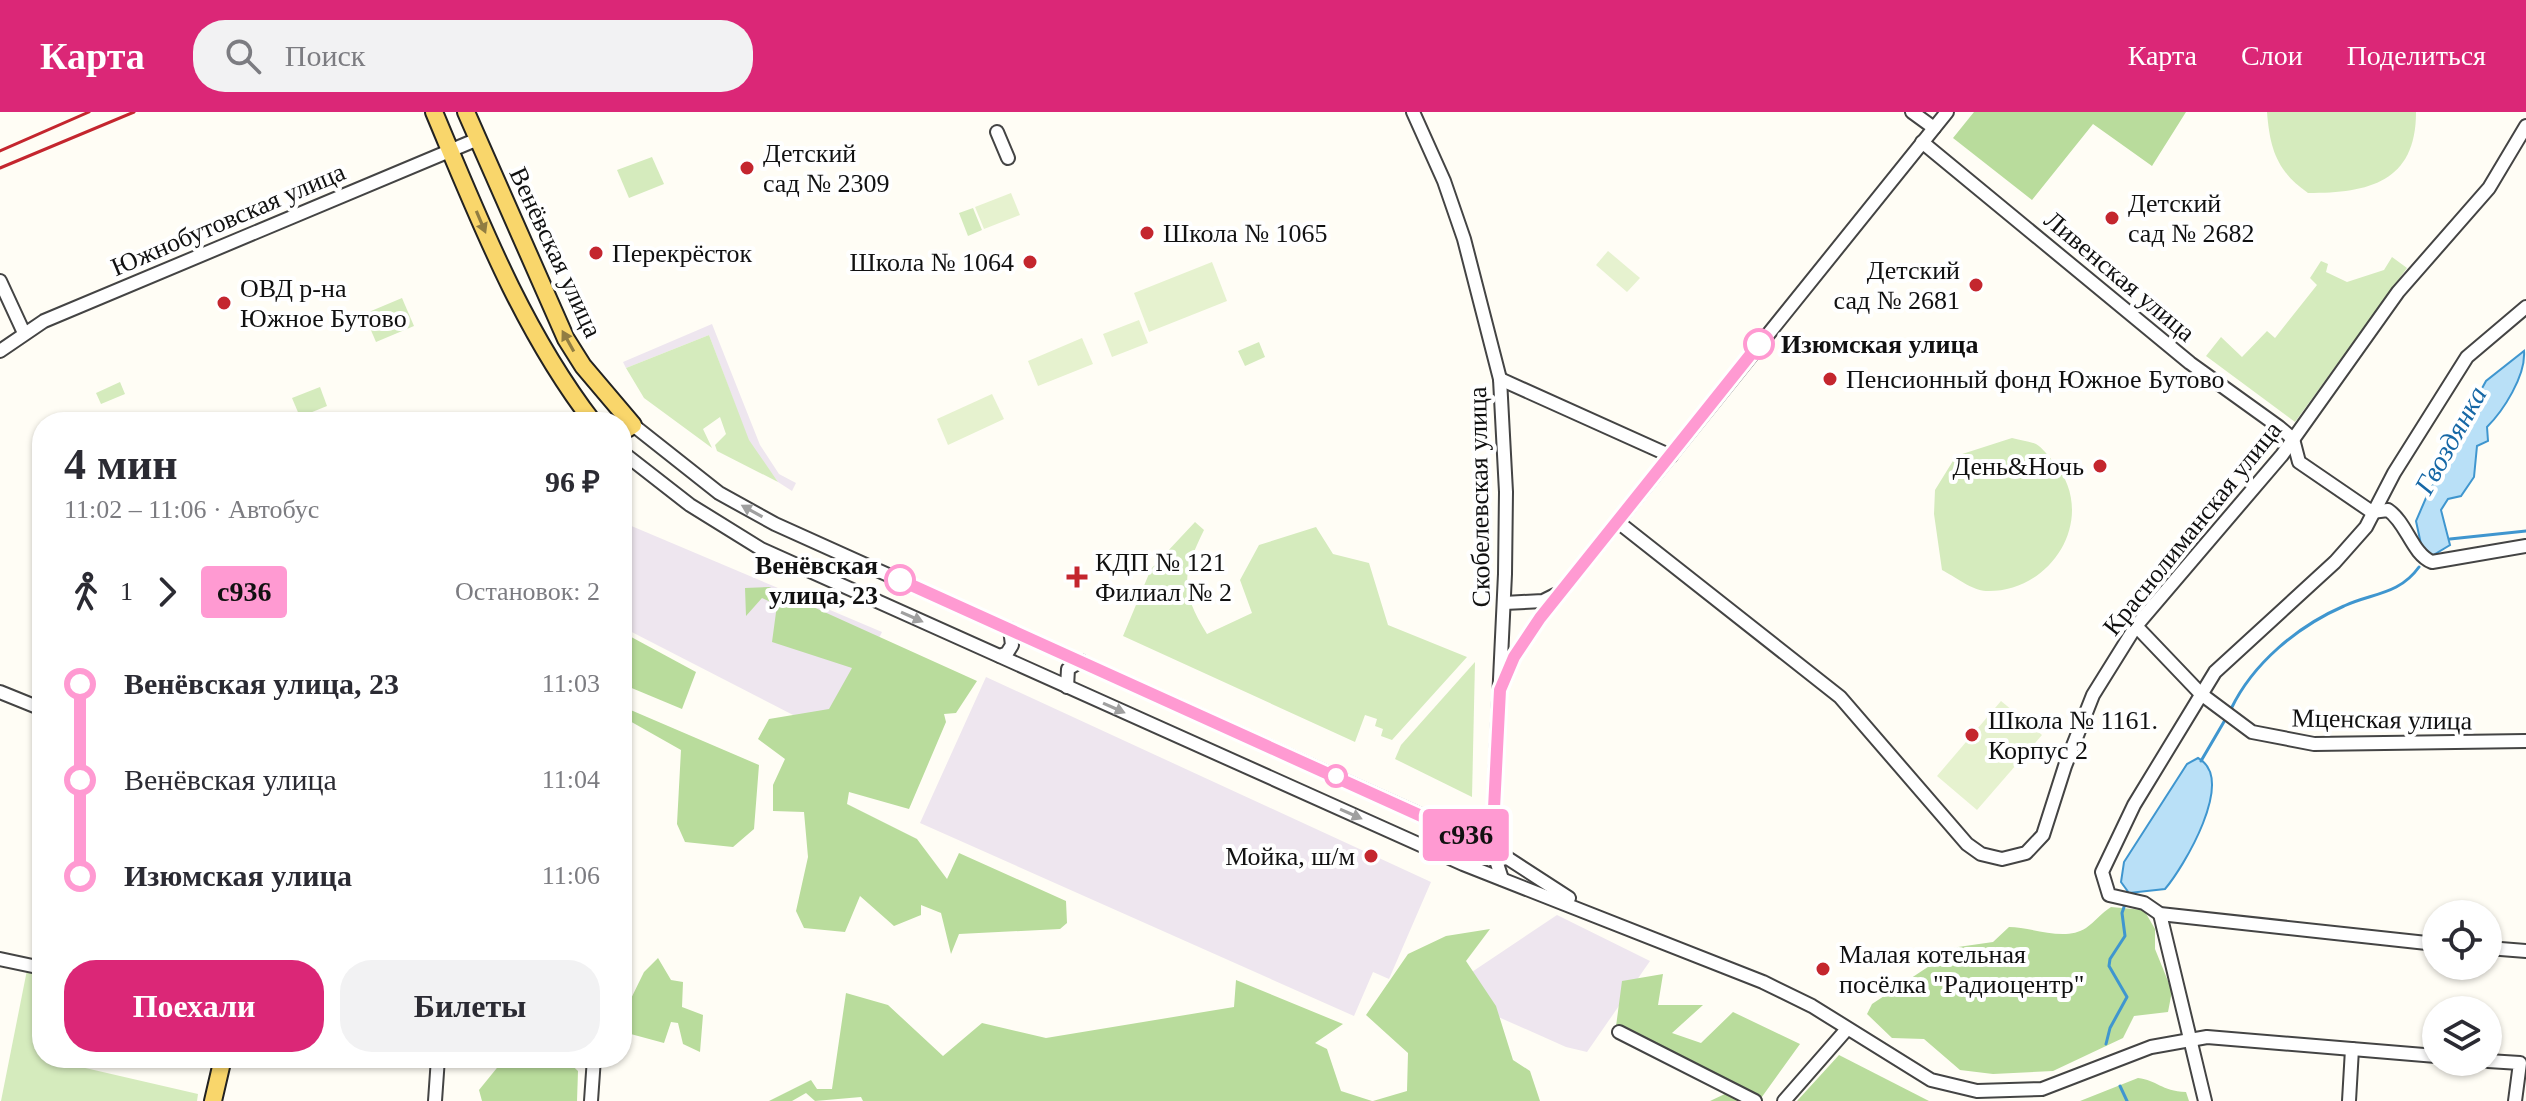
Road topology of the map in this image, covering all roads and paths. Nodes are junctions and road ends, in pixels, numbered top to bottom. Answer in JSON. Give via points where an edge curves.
{"nodes":[{"id":1,"x":434,"y":112,"type":"edge"},
{"id":2,"x":466,"y":112,"type":"edge"},
{"id":3,"x":1413,"y":112,"type":"edge"},
{"id":4,"x":1912,"y":112,"type":"edge"},
{"id":5,"x":1947,"y":112,"type":"edge"},
{"id":6,"x":2526,"y":126,"type":"edge"},
{"id":7,"x":1934,"y":128,"type":"junction"},
{"id":8,"x":997,"y":132,"type":"dead end"},
{"id":9,"x":478,"y":139,"type":"junction"},
{"id":10,"x":1922,"y":142,"type":"junction"},
{"id":11,"x":450,"y":150,"type":"junction"},
{"id":12,"x":1008,"y":158,"type":"dead end"},
{"id":13,"x":0,"y":281,"type":"edge"},
{"id":14,"x":2526,"y":307,"type":"edge"},
{"id":15,"x":24,"y":333,"type":"junction"},
{"id":16,"x":0,"y":351,"type":"edge"},
{"id":17,"x":1500,"y":379,"type":"junction"},
{"id":18,"x":585,"y":412,"type":"edge"},
{"id":19,"x":616,"y":412,"type":"edge"},
{"id":20,"x":632,"y":431,"type":"edge"},
{"id":21,"x":2293,"y":439,"type":"junction"},
{"id":22,"x":1671,"y":456,"type":"junction"},
{"id":23,"x":632,"y":460,"type":"edge"},
{"id":24,"x":2372,"y":512,"type":"junction"},
{"id":25,"x":1618,"y":522,"type":"junction"},
{"id":26,"x":2526,"y":546,"type":"edge"},
{"id":27,"x":1561,"y":592,"type":"junction"},
{"id":28,"x":1504,"y":603,"type":"junction"},
{"id":29,"x":2136,"y":626,"type":"junction"},
{"id":30,"x":1010,"y":629,"type":"junction"},
{"id":31,"x":1000,"y":656,"type":"junction"},
{"id":32,"x":1081,"y":661,"type":"junction"},
{"id":33,"x":1067,"y":687,"type":"junction"},
{"id":34,"x":1500,"y":690,"type":"junction"},
{"id":35,"x":0,"y":692,"type":"edge"},
{"id":36,"x":2201,"y":694,"type":"junction"},
{"id":37,"x":32,"y":705,"type":"edge"},
{"id":38,"x":2526,"y":741,"type":"edge"},
{"id":39,"x":1495,"y":812,"type":"junction"},
{"id":40,"x":1463,"y":834,"type":"junction"},
{"id":41,"x":1492,"y":848,"type":"junction"},
{"id":42,"x":1463,"y":864,"type":"junction"},
{"id":43,"x":1502,"y":879,"type":"junction"},
{"id":44,"x":1588,"y":911,"type":"junction"},
{"id":45,"x":2160,"y":914,"type":"junction"},
{"id":46,"x":2422,"y":942,"type":"edge"},
{"id":47,"x":2502,"y":949,"type":"edge"},
{"id":48,"x":2526,"y":951,"type":"edge"},
{"id":49,"x":0,"y":959,"type":"edge"},
{"id":50,"x":32,"y":966,"type":"edge"},
{"id":51,"x":1847,"y":1029,"type":"junction"},
{"id":52,"x":1619,"y":1032,"type":"dead end"},
{"id":53,"x":2189,"y":1038,"type":"junction"},
{"id":54,"x":2352,"y":1049,"type":"junction"},
{"id":55,"x":2422,"y":1055,"type":"edge"},
{"id":56,"x":2502,"y":1062,"type":"edge"},
{"id":57,"x":221,"y":1068,"type":"edge"},
{"id":58,"x":437,"y":1068,"type":"edge"},
{"id":59,"x":593,"y":1068,"type":"edge"},
{"id":60,"x":213,"y":1101,"type":"edge"},
{"id":61,"x":435,"y":1101,"type":"edge"},
{"id":62,"x":591,"y":1101,"type":"edge"},
{"id":63,"x":1755,"y":1101,"type":"edge"},
{"id":64,"x":1784,"y":1101,"type":"edge"},
{"id":65,"x":2205,"y":1101,"type":"edge"},
{"id":66,"x":2349,"y":1101,"type":"edge"},
{"id":67,"x":2515,"y":1101,"type":"edge"}],
"edges":[{"from":1,"to":11,"type":"main road","name":"Венёвская улица"},
{"from":2,"to":9,"type":"main road","name":"Венёвская улица"},
{"from":3,"to":17,"type":"street","name":"Скобелевская улица","via":[[1464,239]]},
{"from":4,"to":7,"type":"street"},
{"from":5,"to":7,"type":"street"},
{"from":6,"to":21,"type":"street","name":"Краснолиманская улица","via":[[2489,188],[2398,292]]},
{"from":7,"to":10,"type":"street"},
{"from":8,"to":12,"type":"street"},
{"from":9,"to":11,"type":"street","name":"Южнобутовская улица"},
{"from":19,"to":9,"type":"main road","name":"Венёвская улица","one_way":true,"via":[[566,339]]},
{"from":10,"to":21,"type":"street","name":"Ливенская улица","via":[[2190,363]]},
{"from":10,"to":22,"type":"street"},
{"from":11,"to":15,"type":"street","name":"Южнобутовская улица"},
{"from":11,"to":18,"type":"main road","name":"Венёвская улица","one_way":true,"via":[[534,334]]},
{"from":13,"to":15,"type":"street"},
{"from":14,"to":24,"type":"street","via":[[2467,357]]},
{"from":15,"to":16,"type":"street","name":"Южнобутовская улица"},
{"from":17,"to":22,"type":"street"},
{"from":17,"to":28,"type":"street","name":"Скобелевская улица"},
{"from":30,"to":20,"type":"street","name":"Венёвская улица","one_way":true,"via":[[775,524],[719,493]]},
{"from":21,"to":24,"type":"street","via":[[2299,462]]},
{"from":21,"to":29,"type":"street","name":"Краснолиманская улица"},
{"from":22,"to":25,"type":"street"},
{"from":23,"to":31,"type":"street","name":"Венёвская улица","one_way":true,"via":[[690,505],[761,549]]},
{"from":24,"to":26,"type":"street","via":[[2388,510],[2397,516],[2424,559],[2432,562]]},
{"from":24,"to":36,"type":"street","via":[[2366,527],[2335,562],[2215,672]]},
{"from":25,"to":27,"type":"street"},
{"from":25,"to":29,"type":"street","name":"Краснолиманская улица","via":[[1840,697],[1967,844],[2002,859],[2026,853],[2043,835],[2093,695]]},
{"from":27,"to":28,"type":"street","via":[[1543,601]]},
{"from":27,"to":34,"type":"street","via":[[1514,657]]},
{"from":28,"to":34,"type":"street","name":"Скобелевская улица"},
{"from":29,"to":36,"type":"street","name":"Мценская улица"},
{"from":30,"to":31,"type":"street","via":[[1012,645]]},
{"from":30,"to":32,"type":"street","name":"Венёвская улица"},
{"from":31,"to":33,"type":"street","name":"Венёвская улица"},
{"from":32,"to":33,"type":"street","via":[[1068,669]]},
{"from":32,"to":40,"type":"street","name":"Венёвская улица"},
{"from":33,"to":42,"type":"street","name":"Венёвская улица","one_way":true},
{"from":34,"to":39,"type":"street","name":"Скобелевская улица"},
{"from":35,"to":37,"type":"street"},
{"from":36,"to":38,"type":"street","name":"Мценская улица","via":[[2252,732],[2286,740]]},
{"from":36,"to":45,"type":"street","via":[[2134,805],[2102,872],[2109,895],[2144,903]]},
{"from":39,"to":40,"type":"street","via":[[1484,830]]},
{"from":39,"to":41,"type":"street","name":"Скобелевская улица"},
{"from":40,"to":41,"type":"street","name":"Венёвская улица"},
{"from":41,"to":42,"type":"street","via":[[1484,862]]},
{"from":41,"to":43,"type":"street"},
{"from":41,"to":44,"type":"street","name":"Венёвская улица"},
{"from":42,"to":43,"type":"street","name":"Венёвская улица"},
{"from":43,"to":44,"type":"street","name":"Венёвская улица"},
{"from":44,"to":51,"type":"street","name":"Венёвская улица","via":[[1763,982]]},
{"from":45,"to":46,"type":"street"},
{"from":45,"to":53,"type":"street"},
{"from":47,"to":48,"type":"street"},
{"from":49,"to":50,"type":"street"},
{"from":51,"to":53,"type":"street","name":"Венёвская улица","via":[[1931,1080],[1998,1092],[2060,1084]]},
{"from":51,"to":64,"type":"street"},
{"from":52,"to":63,"type":"street"},
{"from":53,"to":54,"type":"street","name":"Венёвская улица"},
{"from":53,"to":65,"type":"street"},
{"from":54,"to":55,"type":"street","name":"Венёвская улица"},
{"from":54,"to":66,"type":"street"},
{"from":56,"to":67,"type":"street","via":[[2520,1063]]},
{"from":57,"to":60,"type":"main road"},
{"from":58,"to":61,"type":"street"},
{"from":59,"to":62,"type":"street"}]}
